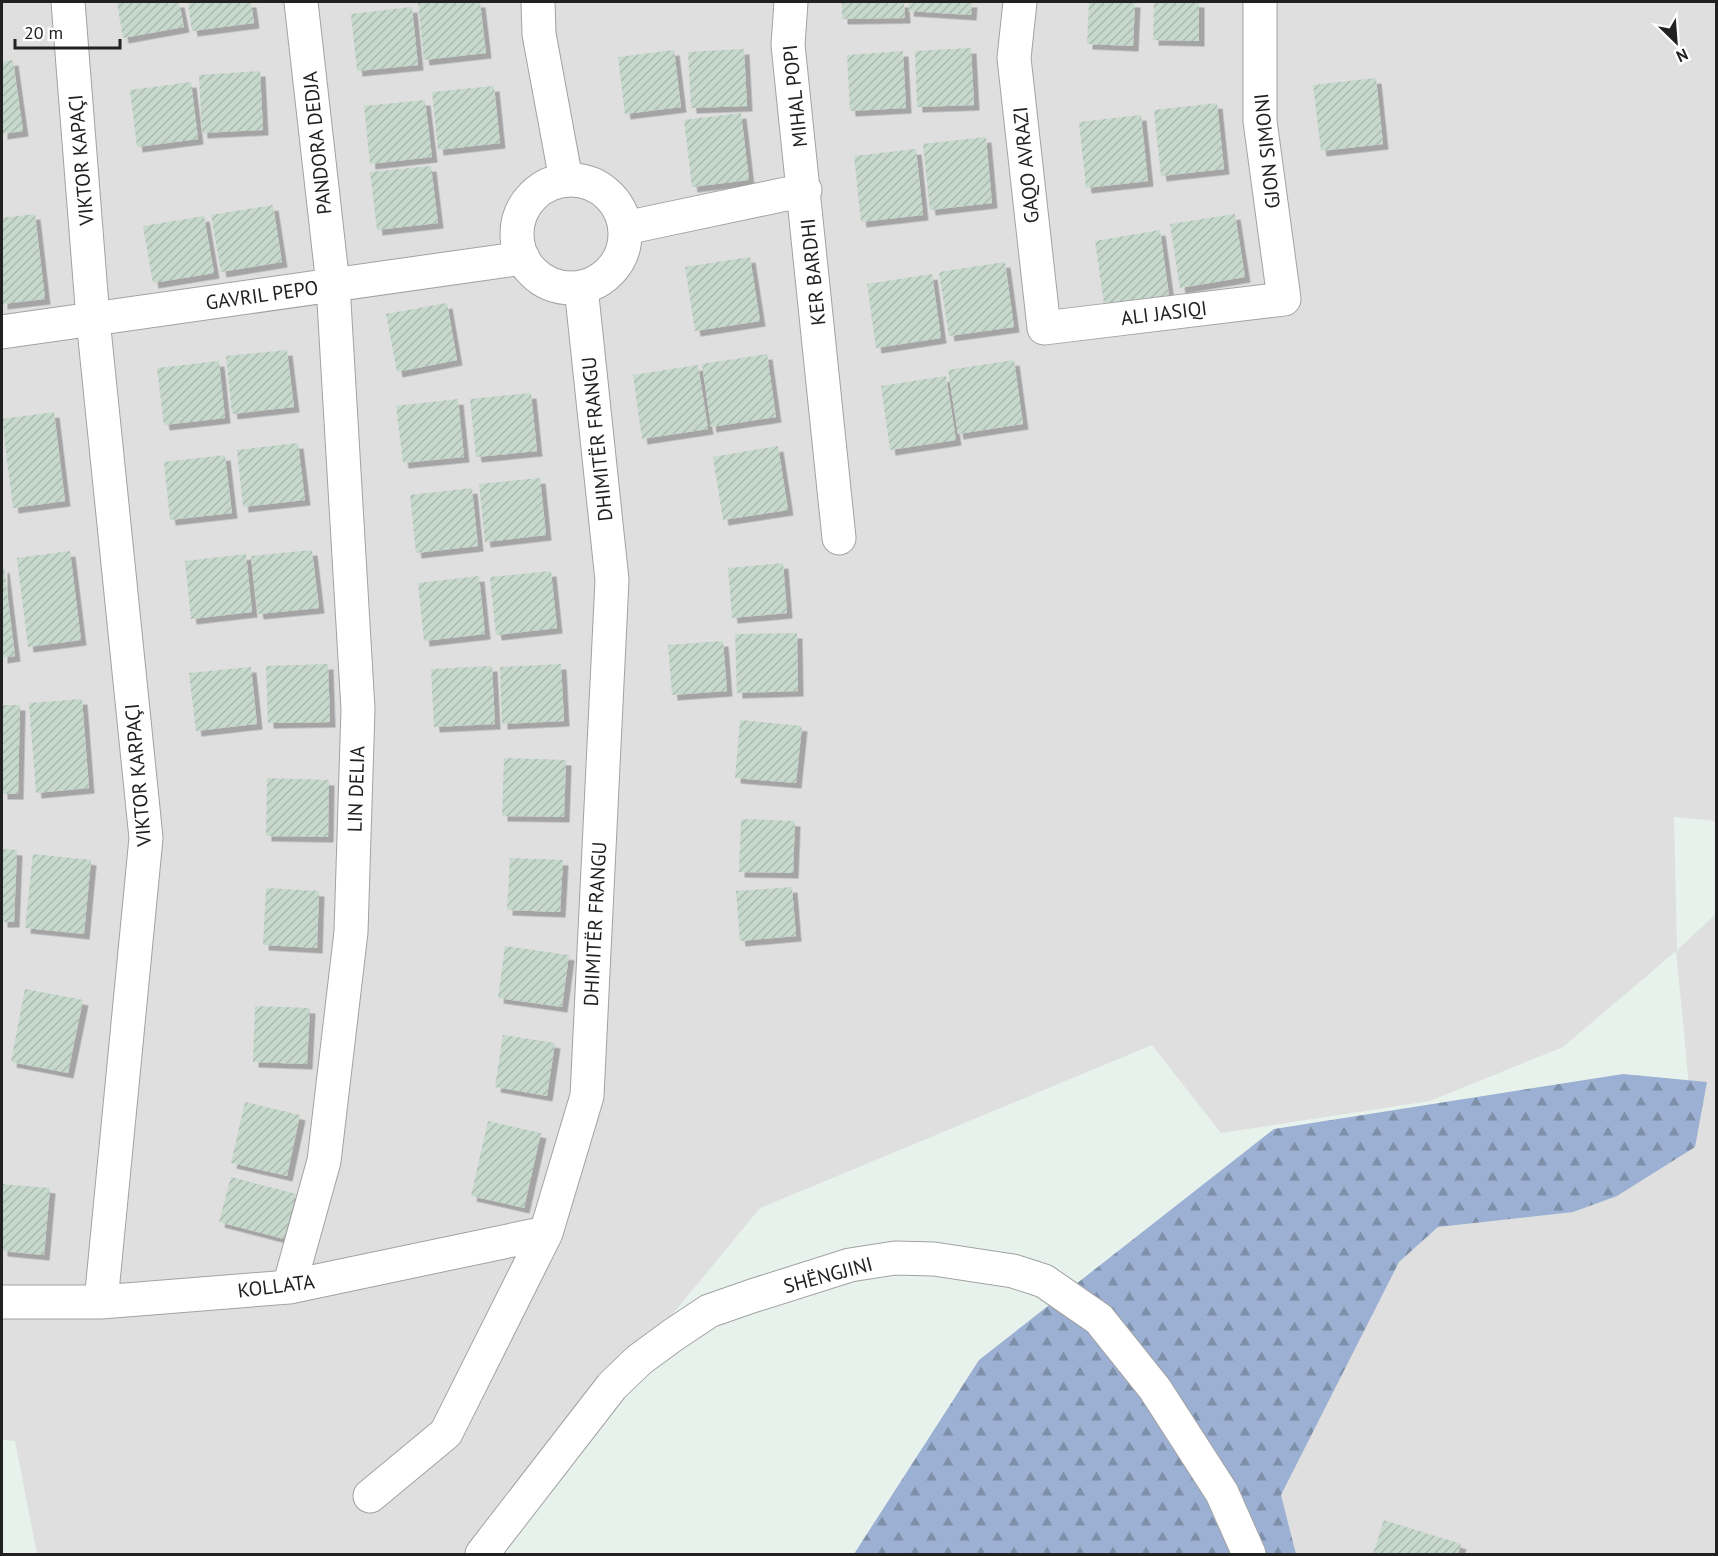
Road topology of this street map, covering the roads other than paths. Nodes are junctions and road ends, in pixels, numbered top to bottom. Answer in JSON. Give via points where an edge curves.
{"nodes":[{"id":1,"x":68,"y":2,"type":"edge"},
{"id":2,"x":301,"y":2,"type":"edge"},
{"id":3,"x":538,"y":2,"type":"edge"},
{"id":4,"x":791,"y":2,"type":"edge"},
{"id":5,"x":1020,"y":2,"type":"edge"},
{"id":6,"x":1260,"y":2,"type":"edge"},
{"id":7,"x":566,"y":180,"type":"junction"},
{"id":8,"x":805,"y":190,"type":"junction"},
{"id":9,"x":625,"y":228,"type":"junction"},
{"id":10,"x":523,"y":258,"type":"junction"},
{"id":11,"x":333,"y":285,"type":"junction"},
{"id":12,"x":581,"y":287,"type":"junction"},
{"id":13,"x":1284,"y":299,"type":"joint"},
{"id":14,"x":93,"y":319,"type":"junction"},
{"id":15,"x":1044,"y":328,"type":"joint"},
{"id":16,"x":2,"y":332,"type":"edge"},
{"id":17,"x":839,"y":538,"type":"dead end"},
{"id":18,"x":546,"y":1233,"type":"junction"},
{"id":19,"x":289,"y":1287,"type":"junction"},
{"id":20,"x":2,"y":1302,"type":"edge"},
{"id":21,"x":101,"y":1302,"type":"junction"},
{"id":22,"x":370,"y":1496,"type":"dead end"},
{"id":23,"x":482,"y":1554,"type":"edge"},
{"id":24,"x":1249,"y":1554,"type":"edge"}],
"edges":[{"from":1,"to":14,"type":"street","name":"VIKTOR KAPAÇI"},
{"from":2,"to":11,"type":"street","name":"PANDORA DEDJA"},
{"from":3,"to":7,"type":"street","via":[[539,34]]},
{"from":4,"to":8,"type":"street","name":"MIHAL POPI","via":[[788,45]]},
{"from":5,"to":15,"type":"street","name":"GAQO AVRAZI","via":[[1014,58]]},
{"from":6,"to":13,"type":"street","name":"GJON SIMONI","via":[[1260,121]]},
{"from":7,"to":9,"type":"street","via":[[599,188],[621,212]]},
{"from":7,"to":10,"type":"street","via":[[535,194],[524,208],[518,225]]},
{"from":8,"to":9,"type":"street","name":"KER BARDHI"},
{"from":8,"to":17,"type":"street","name":"KER BARDHI"},
{"from":9,"to":12,"type":"street","via":[[619,260],[609,273]]},
{"from":10,"to":11,"type":"street","name":"GAVRIL PEPO"},
{"from":10,"to":12,"type":"street","via":[[547,282]]},
{"from":11,"to":14,"type":"street","name":"GAVRIL PEPO"},
{"from":11,"to":19,"type":"street","name":"LIN DELIA","via":[[358,709],[351,932],[324,1161]]},
{"from":12,"to":18,"type":"street","name":"DHIMITËR FRANGU","via":[[612,580],[587,1096]]},
{"from":13,"to":15,"type":"street","name":"ALI JASIQI"},
{"from":14,"to":16,"type":"street","name":"GAVRIL PEPO"},
{"from":14,"to":21,"type":"street","name":"VIKTOR KARPAÇI","via":[[146,838]]},
{"from":18,"to":19,"type":"street","name":"KOLLATA"},
{"from":18,"to":22,"type":"street","name":"DHIMITËR FRANGU","via":[[446,1433]]},
{"from":19,"to":21,"type":"street","name":"KOLLATA"},
{"from":20,"to":21,"type":"street","name":"KOLLATA"},
{"from":23,"to":24,"type":"street","name":"SHËNGJINI","via":[[612,1386],[673,1335],[709,1311],[752,1296],[850,1265],[896,1258],[934,1259],[1013,1271],[1044,1281],[1099,1319],[1155,1389],[1222,1493]]}]}
